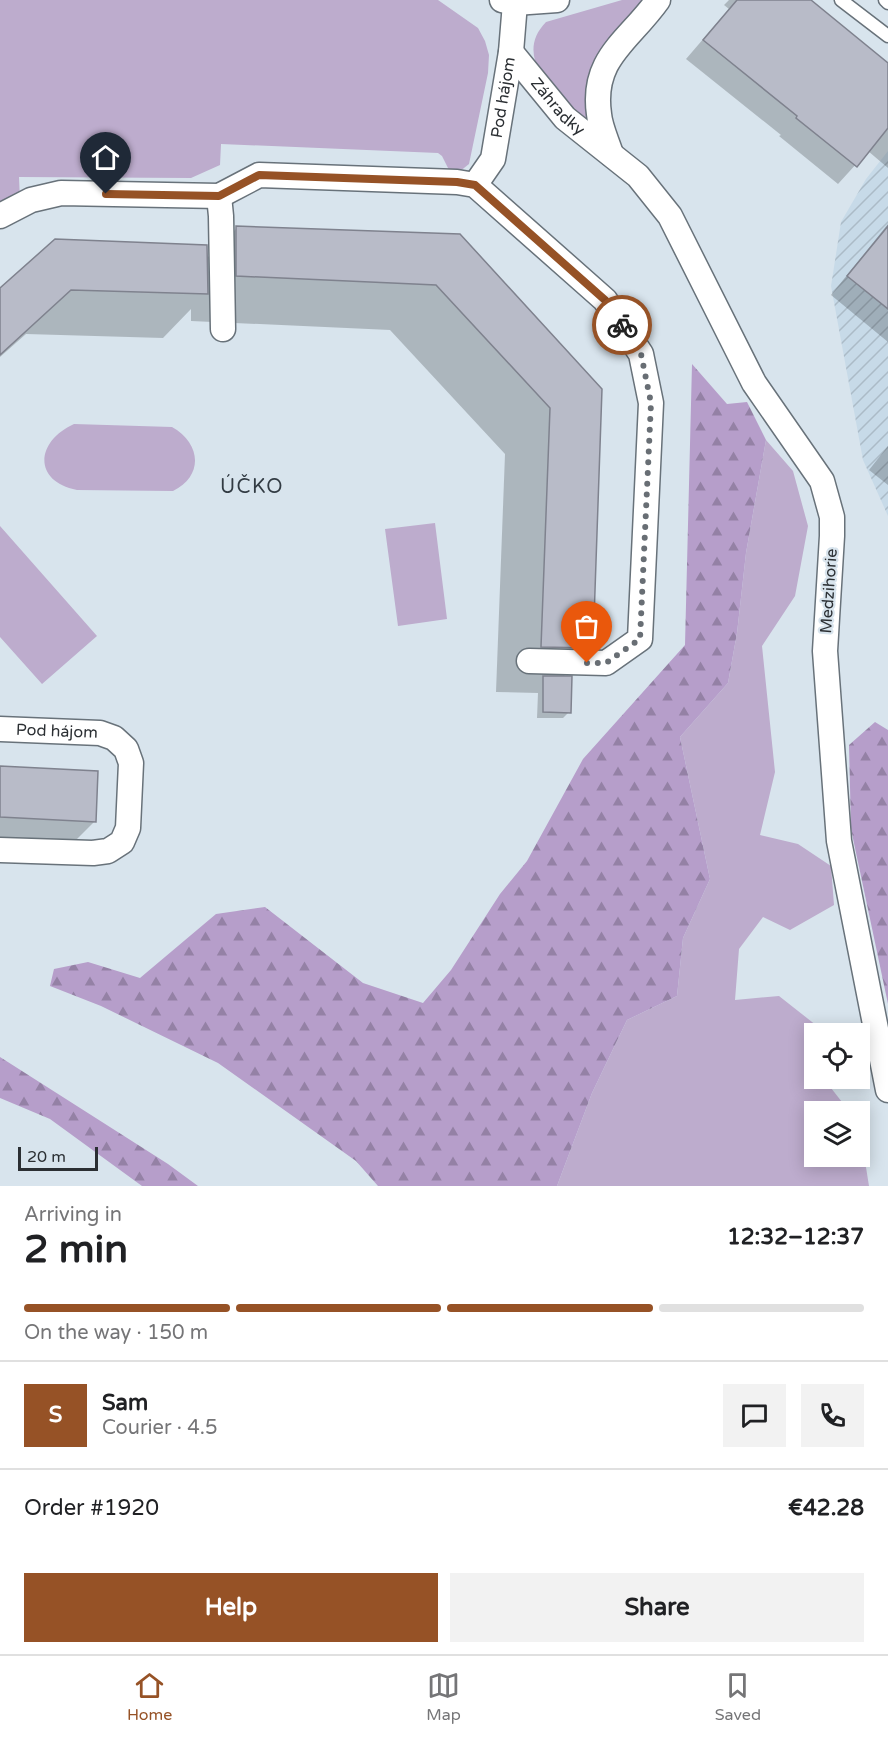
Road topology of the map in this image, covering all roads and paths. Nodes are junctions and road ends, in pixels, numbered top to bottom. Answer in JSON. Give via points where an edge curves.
{"nodes":[{"id":1,"x":554,"y":0,"type":"edge"},
{"id":2,"x":658,"y":0,"type":"edge"},
{"id":3,"x":841,"y":0,"type":"edge"},
{"id":4,"x":508,"y":2,"type":"edge"},
{"id":5,"x":888,"y":36,"type":"edge"},
{"id":6,"x":511,"y":52,"type":"junction"},
{"id":7,"x":610,"y":154,"type":"junction"},
{"id":8,"x":475,"y":185,"type":"junction"},
{"id":9,"x":219,"y":196,"type":"junction"},
{"id":10,"x":0,"y":216,"type":"edge"},
{"id":11,"x":223,"y":329,"type":"dead end"},
{"id":12,"x":529,"y":661,"type":"dead end"},
{"id":13,"x":0,"y":729,"type":"edge"},
{"id":14,"x":0,"y":850,"type":"edge"},
{"id":15,"x":888,"y":1090,"type":"edge"}],
"edges":[{"from":1,"to":4,"type":"street"},
{"from":2,"to":7,"type":"street","via":[[609,58],[599,79],[599,116]]},
{"from":3,"to":5,"type":"lane"},
{"from":4,"to":6,"type":"street","name":"Pod hájom"},
{"from":6,"to":7,"type":"street","name":"Záhradky","via":[[565,118]]},
{"from":6,"to":8,"type":"street","name":"Pod hájom","via":[[493,159]]},
{"from":7,"to":15,"type":"street","name":"Medzihorie","via":[[638,176],[670,216],[754,382],[822,481],[832,517],[825,651],[839,841]]},
{"from":8,"to":9,"type":"street","via":[[259,175]]},
{"from":8,"to":12,"type":"street","via":[[605,300],[641,354],[651,403],[640,639],[606,663]]},
{"from":9,"to":10,"type":"street","via":[[61,193],[31,200]]},
{"from":9,"to":11,"type":"street"},
{"from":13,"to":14,"type":"street","name":"Pod hájom","via":[[100,733],[126,748],[131,763],[128,828],[122,842],[108,851],[93,853]]}]}
